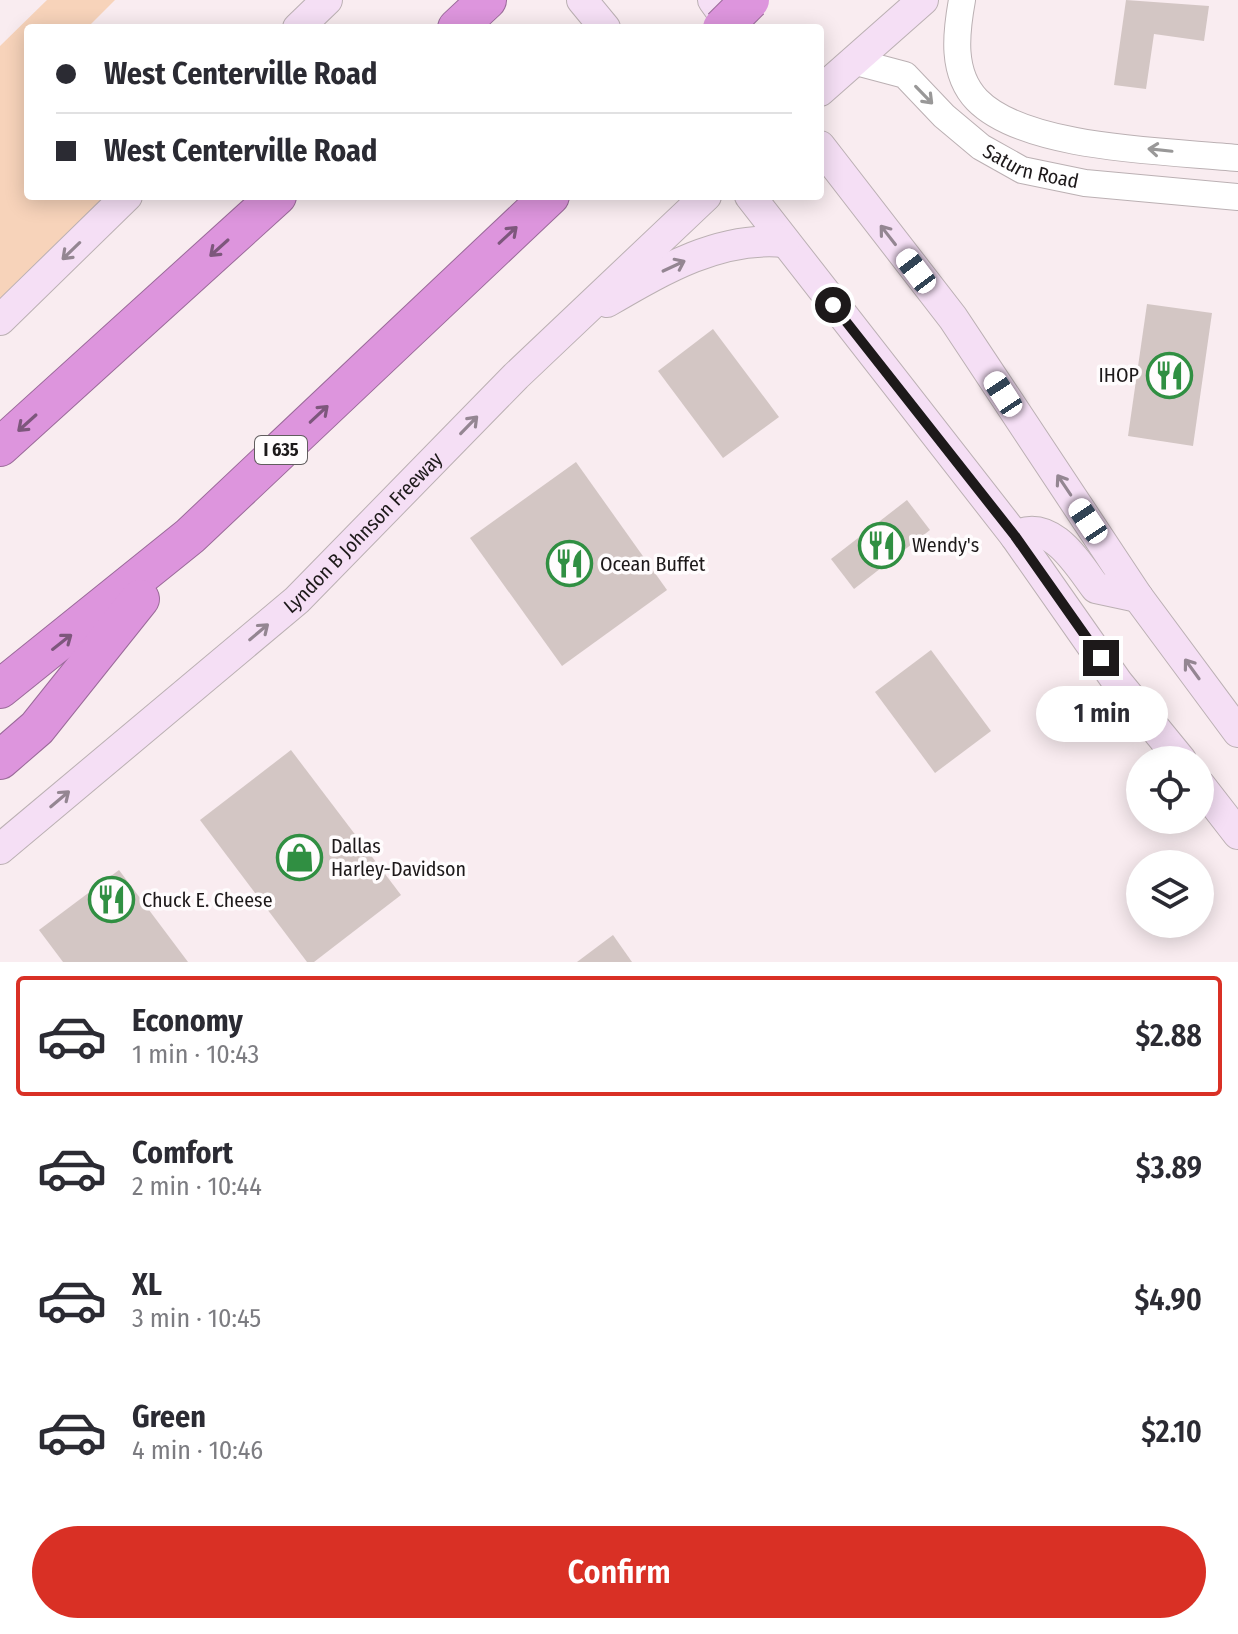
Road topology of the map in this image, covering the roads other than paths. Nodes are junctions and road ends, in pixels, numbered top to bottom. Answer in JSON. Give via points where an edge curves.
{"nodes":[{"id":1,"x":327,"y":0,"type":"edge"},
{"id":2,"x":487,"y":0,"type":"edge"},
{"id":3,"x":582,"y":0,"type":"edge"},
{"id":4,"x":713,"y":0,"type":"edge"},
{"id":5,"x":750,"y":0,"type":"edge"},
{"id":6,"x":923,"y":0,"type":"edge"},
{"id":7,"x":962,"y":0,"type":"edge"},
{"id":8,"x":302,"y":24,"type":"edge"},
{"id":9,"x":461,"y":24,"type":"edge"},
{"id":10,"x":602,"y":24,"type":"edge"},
{"id":11,"x":726,"y":24,"type":"edge"},
{"id":12,"x":730,"y":24,"type":"edge"},
{"id":13,"x":856,"y":62,"type":"junction"},
{"id":14,"x":824,"y":88,"type":"edge"},
{"id":15,"x":824,"y":151,"type":"edge"},
{"id":16,"x":1238,"y":158,"type":"edge"},
{"id":17,"x":1238,"y":197,"type":"edge"},
{"id":18,"x":123,"y":200,"type":"edge"},
{"id":19,"x":273,"y":200,"type":"edge"},
{"id":20,"x":546,"y":200,"type":"edge"},
{"id":21,"x":702,"y":200,"type":"edge"},
{"id":22,"x":753,"y":200,"type":"edge"},
{"id":23,"x":784,"y":242,"type":"junction"},
{"id":24,"x":581,"y":317,"type":"junction"},
{"id":25,"x":0,"y":320,"type":"edge"},
{"id":26,"x":0,"y":447,"type":"edge"},
{"id":27,"x":190,"y":536,"type":"junction"},
{"id":28,"x":1015,"y":536,"type":"junction"},
{"id":29,"x":1138,"y":597,"type":"junction"},
{"id":30,"x":0,"y":689,"type":"edge"},
{"id":31,"x":1238,"y":732,"type":"edge"},
{"id":32,"x":1170,"y":746,"type":"edge"},
{"id":33,"x":0,"y":760,"type":"edge"},
{"id":34,"x":1214,"y":803,"type":"edge"},
{"id":35,"x":1238,"y":834,"type":"edge"},
{"id":36,"x":0,"y":849,"type":"edge"}],
"edges":[{"from":1,"to":8,"type":"main road"},
{"from":2,"to":9,"type":"highway"},
{"from":3,"to":10,"type":"main road"},
{"from":4,"to":12,"type":"main road"},
{"from":5,"to":11,"type":"highway","bridge":true},
{"from":6,"to":13,"type":"main road"},
{"from":16,"to":7,"type":"street","name":"Saturn Road","one_way":true,"via":[[1070,141],[1009,123],[976,99],[961,71],[956,36]]},
{"from":13,"to":14,"type":"main road"},
{"from":13,"to":17,"type":"street","name":"Saturn Road","one_way":true,"via":[[905,75],[981,147],[1022,170],[1085,183]]},
{"from":29,"to":15,"type":"main road","one_way":true,"via":[[953,318]]},
{"from":18,"to":25,"type":"main road","one_way":true},
{"from":19,"to":26,"type":"highway","one_way":true},
{"from":27,"to":20,"type":"highway","number":"I 635","one_way":true},
{"from":21,"to":24,"type":"main road","name":"Lyndon B Johnson Freeway"},
{"from":22,"to":23,"type":"main road"},
{"from":24,"to":23,"type":"main road","one_way":true,"via":[[711,250],[759,240]]},
{"from":23,"to":28,"type":"main road"},
{"from":36,"to":24,"type":"main road","name":"Lyndon B Johnson Freeway","one_way":true,"via":[[297,600],[516,376]]},
{"from":30,"to":27,"type":"highway","number":"I 635","one_way":true},
{"from":27,"to":33,"type":"highway","via":[[37,728]]},
{"from":28,"to":29,"type":"main road","via":[[1049,534],[1096,588]]},
{"from":28,"to":32,"type":"main road","via":[[1118,683]]},
{"from":31,"to":29,"type":"main road","one_way":true},
{"from":34,"to":35,"type":"main road"}]}
